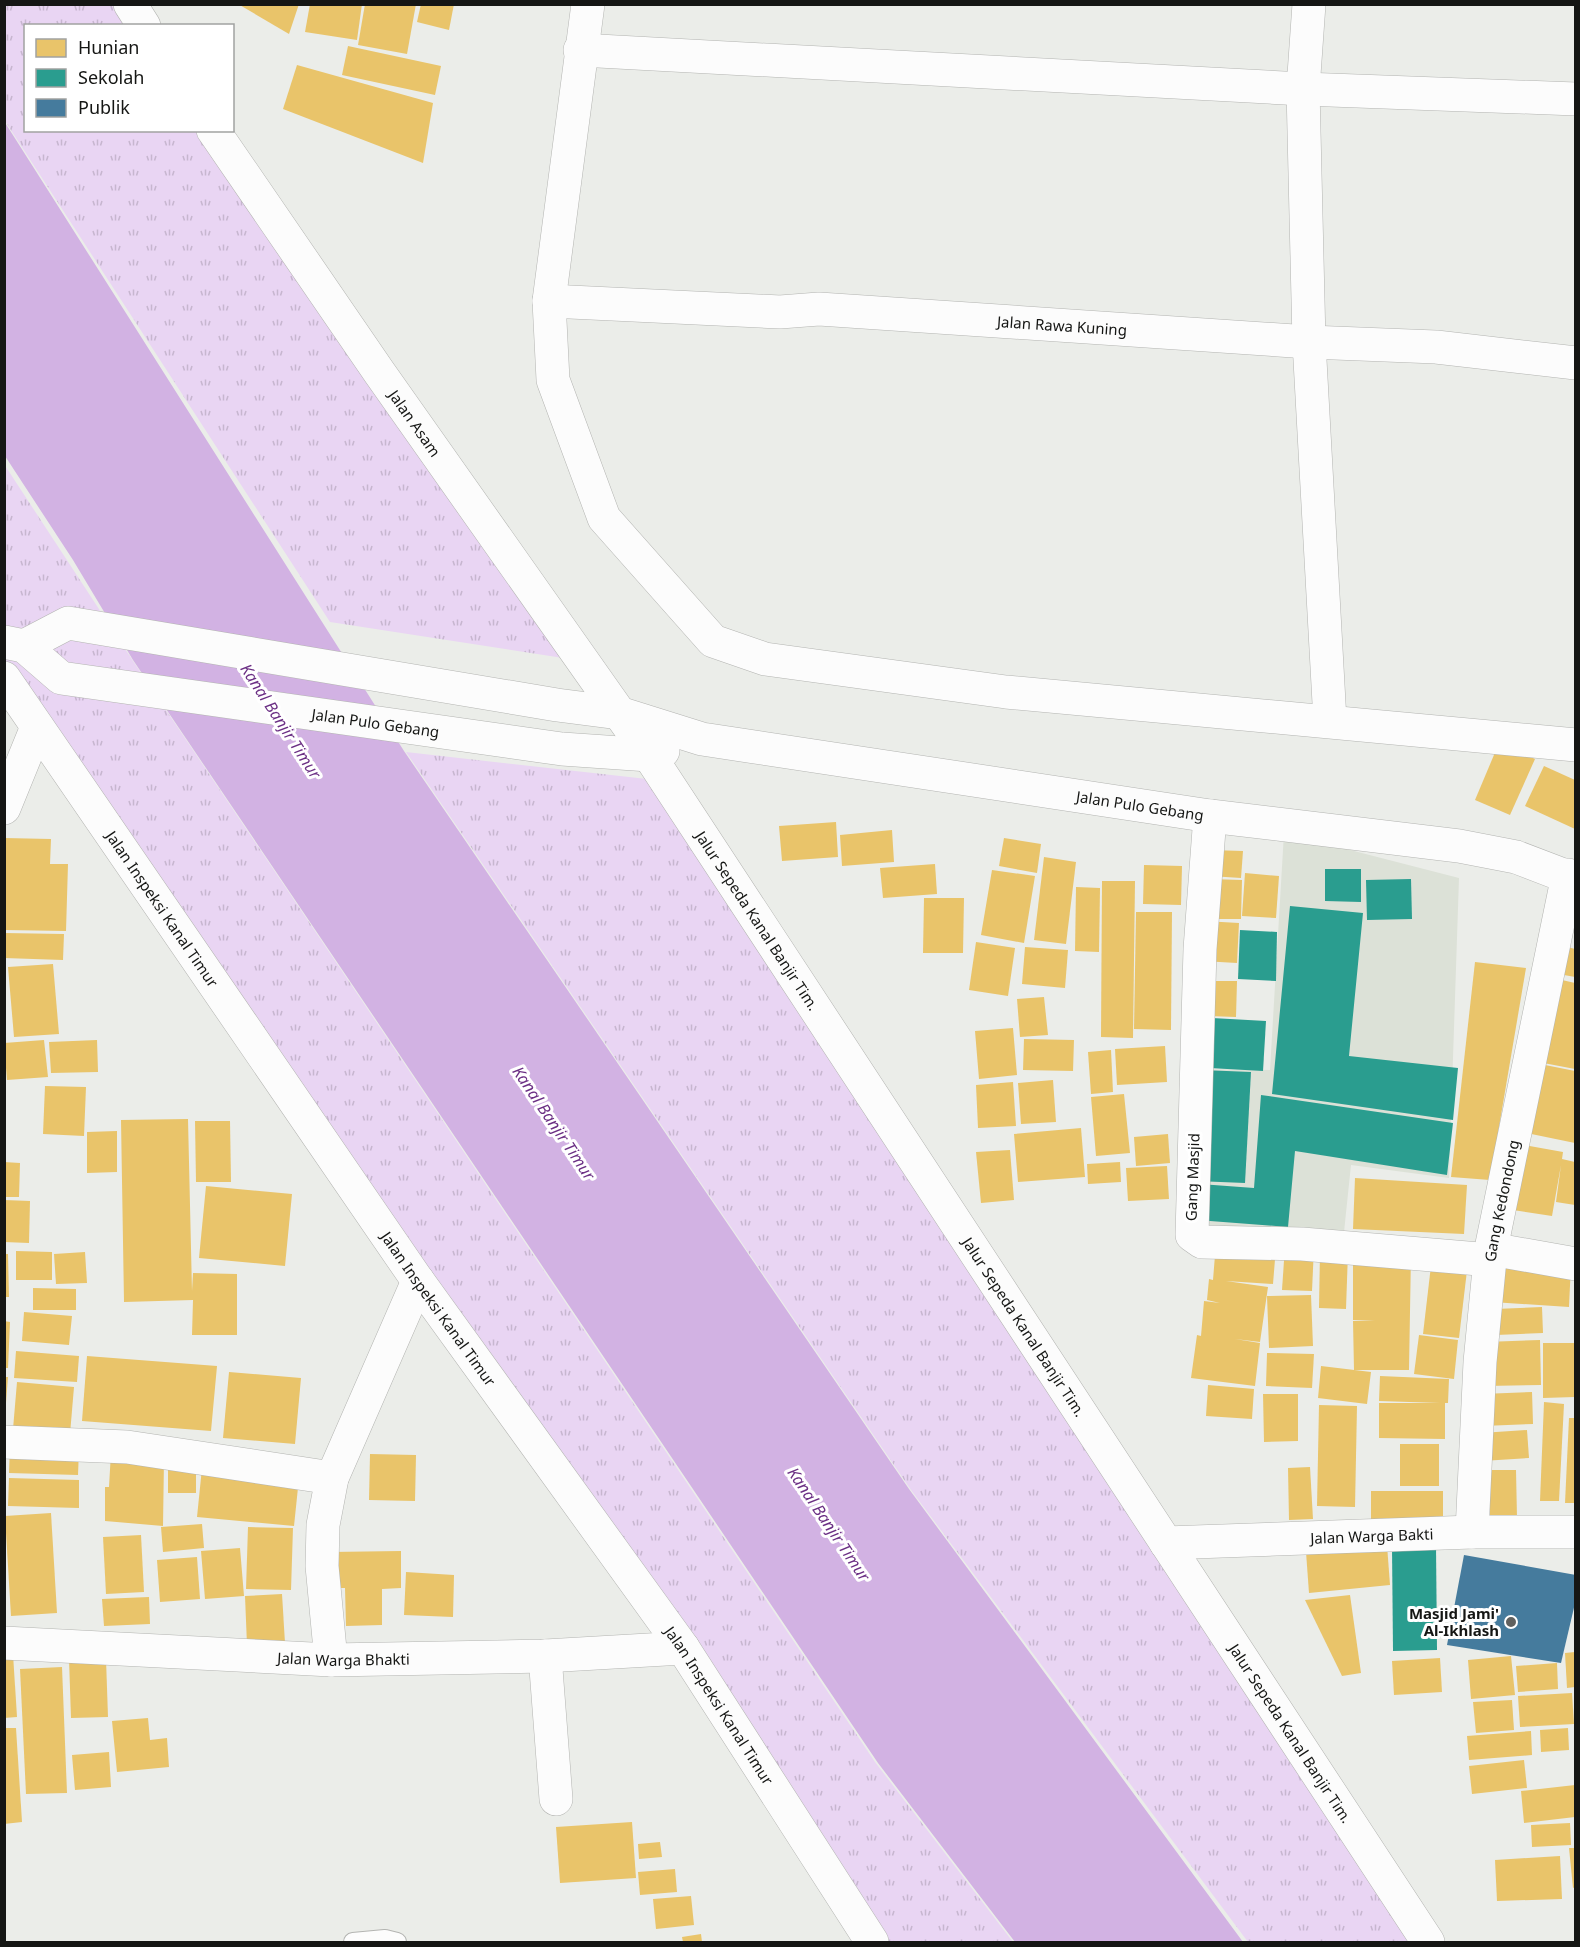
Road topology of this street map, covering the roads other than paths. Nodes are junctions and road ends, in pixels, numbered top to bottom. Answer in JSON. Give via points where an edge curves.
{"nodes":[{"id":1,"x":130,"y":4,"type":"edge"},
{"id":2,"x":588,"y":4,"type":"edge"},
{"id":3,"x":1309,"y":4,"type":"edge"},
{"id":4,"x":143,"y":24,"type":"edge"},
{"id":5,"x":580,"y":50,"type":"junction"},
{"id":6,"x":1304,"y":89,"type":"junction"},
{"id":7,"x":1575,"y":99,"type":"edge"},
{"id":8,"x":214,"y":132,"type":"edge"},
{"id":9,"x":549,"y":301,"type":"junction"},
{"id":10,"x":1309,"y":342,"type":"junction"},
{"id":11,"x":1575,"y":363,"type":"edge"},
{"id":12,"x":14,"y":644,"type":"edge"},
{"id":13,"x":4,"y":678,"type":"edge"},
{"id":14,"x":619,"y":713,"type":"junction"},
{"id":15,"x":1330,"y":722,"type":"junction"},
{"id":16,"x":38,"y":727,"type":"junction"},
{"id":17,"x":702,"y":739,"type":"junction"},
{"id":18,"x":1575,"y":744,"type":"edge"},
{"id":19,"x":649,"y":754,"type":"junction"},
{"id":20,"x":4,"y":808,"type":"edge"},
{"id":21,"x":1210,"y":816,"type":"junction"},
{"id":22,"x":1571,"y":878,"type":"edge"},
{"id":23,"x":1491,"y":1254,"type":"junction"},
{"id":24,"x":1575,"y":1264,"type":"edge"},
{"id":25,"x":418,"y":1281,"type":"junction"},
{"id":26,"x":4,"y":1442,"type":"edge"},
{"id":27,"x":332,"y":1478,"type":"junction"},
{"id":28,"x":1472,"y":1532,"type":"junction"},
{"id":29,"x":1575,"y":1532,"type":"edge"},
{"id":30,"x":1166,"y":1543,"type":"junction"},
{"id":31,"x":4,"y":1643,"type":"edge"},
{"id":32,"x":683,"y":1648,"type":"junction"},
{"id":33,"x":545,"y":1656,"type":"junction"},
{"id":34,"x":331,"y":1660,"type":"junction"},
{"id":35,"x":556,"y":1798,"type":"dead end"},
{"id":36,"x":354,"y":1942,"type":"edge"},
{"id":37,"x":397,"y":1942,"type":"edge"},
{"id":38,"x":872,"y":1942,"type":"edge"},
{"id":39,"x":1428,"y":1942,"type":"edge"}],
"edges":[{"from":1,"to":4,"type":"street"},
{"from":2,"to":5,"type":"street"},
{"from":3,"to":6,"type":"street"},
{"from":5,"to":6,"type":"street"},
{"from":5,"to":9,"type":"street"},
{"from":6,"to":7,"type":"street"},
{"from":6,"to":10,"type":"street"},
{"from":8,"to":14,"type":"street","name":"Jalan Asam"},
{"from":9,"to":10,"type":"street","name":"Jalan Rawa Kuning","via":[[780,312],[819,309]]},
{"from":9,"to":15,"type":"street","via":[[553,380],[604,518],[713,641],[765,659],[1006,692]]},
{"from":10,"to":11,"type":"street","name":"Jalan Rawa Kuning","via":[[1436,347]]},
{"from":10,"to":15,"type":"street"},
{"from":12,"to":14,"type":"street","name":"Jalan Pulo Gebang","via":[[68,622]]},
{"from":12,"to":19,"type":"street","name":"Jalan Pulo Gebang","via":[[62,678],[562,749]]},
{"from":13,"to":16,"type":"street","name":"Jalan Inspeksi Kanal Timur"},
{"from":14,"to":17,"type":"street","name":"Jalan Pulo Gebang"},
{"from":14,"to":19,"type":"street","name":"Jalur Sepeda Kanal Banjir Tim."},
{"from":15,"to":18,"type":"street"},
{"from":16,"to":20,"type":"street"},
{"from":16,"to":25,"type":"street","name":"Jalan Inspeksi Kanal Timur"},
{"from":17,"to":19,"type":"street","name":"Jalan Pulo Gebang"},
{"from":17,"to":21,"type":"street","name":"Jalan Pulo Gebang"},
{"from":19,"to":30,"type":"street","name":"Jalur Sepeda Kanal Banjir Tim."},
{"from":21,"to":22,"type":"street","name":"Jalan Pulo Gebang","via":[[1459,846],[1516,857]]},
{"from":21,"to":23,"type":"street","name":"Gang Masjid","via":[[1200,949],[1191,1235],[1202,1242]]},
{"from":22,"to":23,"type":"street","name":"Gang Kedondong"},
{"from":23,"to":24,"type":"street"},
{"from":23,"to":28,"type":"street","name":"Gang Kedondong","via":[[1480,1362]]},
{"from":25,"to":27,"type":"street"},
{"from":25,"to":32,"type":"street","name":"Jalan Inspeksi Kanal Timur"},
{"from":26,"to":27,"type":"street","via":[[127,1448]]},
{"from":27,"to":34,"type":"street","via":[[323,1525],[322,1566]]},
{"from":28,"to":29,"type":"street","name":"Jalan Warga Bakti"},
{"from":28,"to":30,"type":"street","name":"Jalan Warga Bakti"},
{"from":30,"to":39,"type":"street","name":"Jalur Sepeda Kanal Banjir Tim."},
{"from":31,"to":34,"type":"street","name":"Jalan Warga Bhakti"},
{"from":32,"to":33,"type":"street","name":"Jalan Warga Bhakti"},
{"from":32,"to":38,"type":"street","name":"Jalan Inspeksi Kanal Timur"},
{"from":33,"to":34,"type":"street","name":"Jalan Warga Bhakti"},
{"from":33,"to":35,"type":"street"},
{"from":36,"to":37,"type":"lane"}]}
